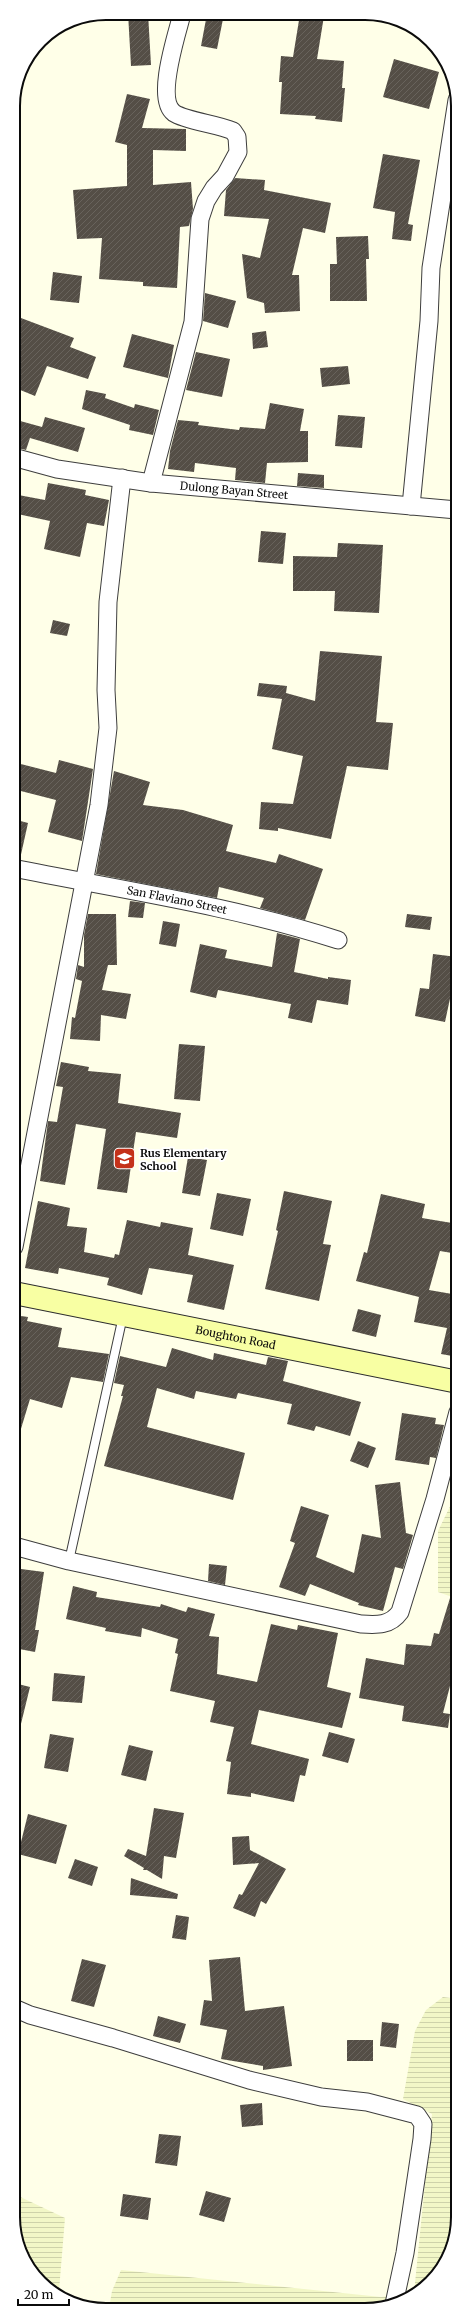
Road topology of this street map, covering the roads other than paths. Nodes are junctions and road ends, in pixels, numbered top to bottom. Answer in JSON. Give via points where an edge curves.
{"nodes":[{"id":1,"x":181,"y":20,"type":"edge"},
{"id":2,"x":451,"y":139,"type":"edge"},
{"id":3,"x":20,"y":459,"type":"edge"},
{"id":4,"x":122,"y":478,"type":"junction"},
{"id":5,"x":151,"y":483,"type":"junction"},
{"id":6,"x":411,"y":506,"type":"junction"},
{"id":7,"x":451,"y":509,"type":"edge"},
{"id":8,"x":20,"y":869,"type":"edge"},
{"id":9,"x":83,"y":882,"type":"junction"},
{"id":10,"x":338,"y":940,"type":"dead end"},
{"id":11,"x":20,"y":1215,"type":"edge"},
{"id":12,"x":20,"y":1294,"type":"edge"},
{"id":13,"x":123,"y":1315,"type":"junction"},
{"id":14,"x":451,"y":1381,"type":"edge"},
{"id":15,"x":451,"y":1438,"type":"edge"},
{"id":16,"x":20,"y":1548,"type":"edge"},
{"id":17,"x":70,"y":1561,"type":"junction"},
{"id":18,"x":20,"y":2011,"type":"edge"},
{"id":19,"x":396,"y":2297,"type":"edge"}],
"edges":[{"from":1,"to":5,"type":"street","via":[[167,81],[167,105],[179,115],[233,131],[237,137],[238,152],[206,202],[200,219],[193,322]]},
{"from":2,"to":6,"type":"street","via":[[431,268],[429,321]]},
{"from":3,"to":4,"type":"street","name":"Dulong Bayan Street","via":[[56,470]]},
{"from":4,"to":5,"type":"street","name":"Dulong Bayan Street"},
{"from":4,"to":9,"type":"street","via":[[108,602],[108,728],[105,762],[99,806]]},
{"from":5,"to":6,"type":"street","name":"Dulong Bayan Street"},
{"from":6,"to":7,"type":"street","name":"Dulong Bayan Street"},
{"from":8,"to":9,"type":"street","name":"San Flaviano Street"},
{"from":9,"to":10,"type":"street","name":"San Flaviano Street","via":[[214,907]]},
{"from":9,"to":11,"type":"street"},
{"from":12,"to":13,"type":"main road","name":"Boughton Road"},
{"from":13,"to":14,"type":"main road","name":"Boughton Road"},
{"from":13,"to":17,"type":"lane"},
{"from":15,"to":17,"type":"street","via":[[400,1612],[389,1622],[378,1625],[361,1624]]},
{"from":16,"to":17,"type":"street"},
{"from":18,"to":19,"type":"street","via":[[249,2080],[321,2097],[367,2102],[417,2115],[423,2124],[422,2139],[405,2253]]}]}
